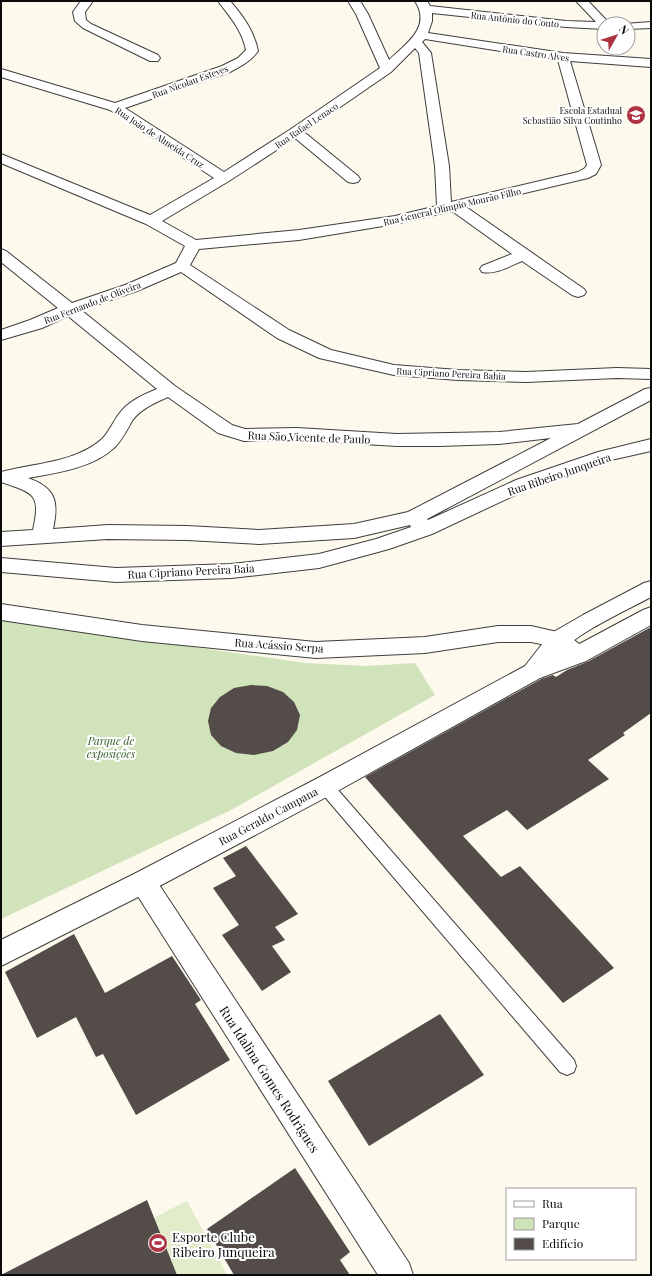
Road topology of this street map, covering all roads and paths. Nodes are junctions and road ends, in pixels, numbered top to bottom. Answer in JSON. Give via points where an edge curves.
{"nodes":[{"id":1,"x":88,"y":1,"type":"edge"},
{"id":2,"x":224,"y":1,"type":"edge"},
{"id":3,"x":354,"y":1,"type":"edge"},
{"id":4,"x":582,"y":1,"type":"edge"},
{"id":5,"x":423,"y":5,"type":"edge"},
{"id":6,"x":596,"y":16,"type":"edge"},
{"id":7,"x":596,"y":25,"type":"edge"},
{"id":8,"x":651,"y":25,"type":"edge"},
{"id":9,"x":636,"y":26,"type":"edge"},
{"id":10,"x":419,"y":39,"type":"junction"},
{"id":11,"x":563,"y":57,"type":"junction"},
{"id":12,"x":154,"y":58,"type":"dead end"},
{"id":13,"x":651,"y":62,"type":"edge"},
{"id":14,"x":387,"y":69,"type":"junction"},
{"id":15,"x":1,"y":73,"type":"edge"},
{"id":16,"x":115,"y":107,"type":"junction"},
{"id":17,"x":296,"y":132,"type":"junction"},
{"id":18,"x":1,"y":158,"type":"edge"},
{"id":19,"x":224,"y":178,"type":"junction"},
{"id":20,"x":353,"y":179,"type":"dead end"},
{"id":21,"x":450,"y":208,"type":"junction"},
{"id":22,"x":151,"y":221,"type":"junction"},
{"id":23,"x":193,"y":245,"type":"junction"},
{"id":24,"x":1,"y":254,"type":"edge"},
{"id":25,"x":523,"y":255,"type":"junction"},
{"id":26,"x":182,"y":266,"type":"junction"},
{"id":27,"x":488,"y":269,"type":"dead end"},
{"id":28,"x":578,"y":292,"type":"dead end"},
{"id":29,"x":69,"y":309,"type":"junction"},
{"id":30,"x":1,"y":335,"type":"edge"},
{"id":31,"x":651,"y":374,"type":"edge"},
{"id":32,"x":169,"y":390,"type":"junction"},
{"id":33,"x":651,"y":393,"type":"edge"},
{"id":34,"x":581,"y":429,"type":"junction"},
{"id":35,"x":651,"y":446,"type":"edge"},
{"id":36,"x":2,"y":476,"type":"edge"},
{"id":37,"x":419,"y":523,"type":"junction"},
{"id":38,"x":42,"y":535,"type":"junction"},
{"id":39,"x":1,"y":539,"type":"edge"},
{"id":40,"x":1,"y":565,"type":"edge"},
{"id":41,"x":651,"y":588,"type":"edge"},
{"id":42,"x":1,"y":612,"type":"edge"},
{"id":43,"x":651,"y":615,"type":"edge"},
{"id":44,"x":558,"y":640,"type":"junction"},
{"id":45,"x":578,"y":655,"type":"junction"},
{"id":46,"x":532,"y":672,"type":"junction"},
{"id":47,"x":325,"y":786,"type":"junction"},
{"id":48,"x":143,"y":882,"type":"junction"},
{"id":49,"x":1,"y":954,"type":"edge"},
{"id":50,"x":567,"y":1066,"type":"dead end"},
{"id":51,"x":398,"y":1275,"type":"edge"}],
"edges":[{"from":1,"to":12,"type":"street","via":[[79,12],[81,21]]},
{"from":2,"to":16,"type":"street","name":"Rua Nicolau Esteves","via":[[238,17],[250,39],[252,51],[242,61],[226,70]]},
{"from":3,"to":14,"type":"street"},
{"from":4,"to":6,"type":"street"},
{"from":5,"to":7,"type":"street","name":"Rua Antônio do Couto","via":[[566,24]]},
{"from":5,"to":10,"type":"street","via":[[426,21]]},
{"from":8,"to":9,"type":"street"},
{"from":10,"to":11,"type":"street","name":"Rua Castro Alves"},
{"from":10,"to":14,"type":"street","name":"Rua Rafael Lenaco"},
{"from":10,"to":21,"type":"street","via":[[426,53]]},
{"from":11,"to":13,"type":"street","name":"Rua Castro Alves"},
{"from":11,"to":21,"type":"street","name":"Rua General Olímpio Mourão Filho","via":[[594,164],[590,171],[583,175]]},
{"from":14,"to":17,"type":"street","name":"Rua Rafael Lenaco"},
{"from":15,"to":16,"type":"street","name":"Rua João de Almeida Cruz"},
{"from":16,"to":19,"type":"street","name":"Rua João de Almeida Cruz"},
{"from":17,"to":19,"type":"street","name":"Rua Rafael Lenaco"},
{"from":17,"to":20,"type":"street"},
{"from":18,"to":22,"type":"street"},
{"from":19,"to":22,"type":"street","name":"Rua Rafael Lenaco"},
{"from":21,"to":23,"type":"street","name":"Rua General Olímpio Mourão Filho","via":[[395,220],[299,234]]},
{"from":21,"to":25,"type":"street"},
{"from":22,"to":23,"type":"street"},
{"from":23,"to":26,"type":"street"},
{"from":24,"to":29,"type":"street","name":"Rua São Vicente de Paulo"},
{"from":25,"to":27,"type":"street"},
{"from":25,"to":28,"type":"street"},
{"from":26,"to":29,"type":"street","name":"Rua Fernando de Oliveira","via":[[131,288]]},
{"from":26,"to":31,"type":"street","name":"Rua Cipriano Pereira Bahia","via":[[282,334],[325,354],[394,370],[526,377]]},
{"from":29,"to":30,"type":"street","name":"Rua Fernando de Oliveira","via":[[36,324]]},
{"from":29,"to":32,"type":"street","name":"Rua São Vicente de Paulo"},
{"from":32,"to":34,"type":"street","name":"Rua São Vicente de Paulo","via":[[225,429],[244,435],[298,434],[439,440],[499,438]]},
{"from":32,"to":36,"type":"street","via":[[130,412],[108,443],[86,457]]},
{"from":33,"to":34,"type":"street"},
{"from":34,"to":37,"type":"street"},
{"from":35,"to":37,"type":"street","name":"Rua Ribeiro Junqueira","via":[[605,456]]},
{"from":36,"to":38,"type":"street","via":[[35,487],[45,497],[48,512]]},
{"from":37,"to":38,"type":"street","via":[[258,538],[187,533],[108,532]]},
{"from":37,"to":40,"type":"street","name":"Rua Cipriano Pereira Baia","via":[[382,544],[319,561],[231,572],[116,575]]},
{"from":38,"to":39,"type":"street"},
{"from":41,"to":44,"type":"street"},
{"from":42,"to":44,"type":"street","name":"Rua Acássio Serpa","via":[[142,633],[316,650],[425,645],[498,634],[531,634]]},
{"from":43,"to":45,"type":"street"},
{"from":44,"to":45,"type":"street","name":"Rua Acássio Serpa"},
{"from":44,"to":46,"type":"street","name":"Rua Geraldo Campana"},
{"from":45,"to":46,"type":"street","name":"Rua Geraldo Campana"},
{"from":46,"to":47,"type":"street","name":"Rua Geraldo Campana"},
{"from":47,"to":48,"type":"street","name":"Rua Geraldo Campana"},
{"from":47,"to":50,"type":"lane"},
{"from":48,"to":49,"type":"street","name":"Rua Geraldo Campana"},
{"from":48,"to":51,"type":"street","name":"Rua Idalina Gomes Rodrigues"}]}
